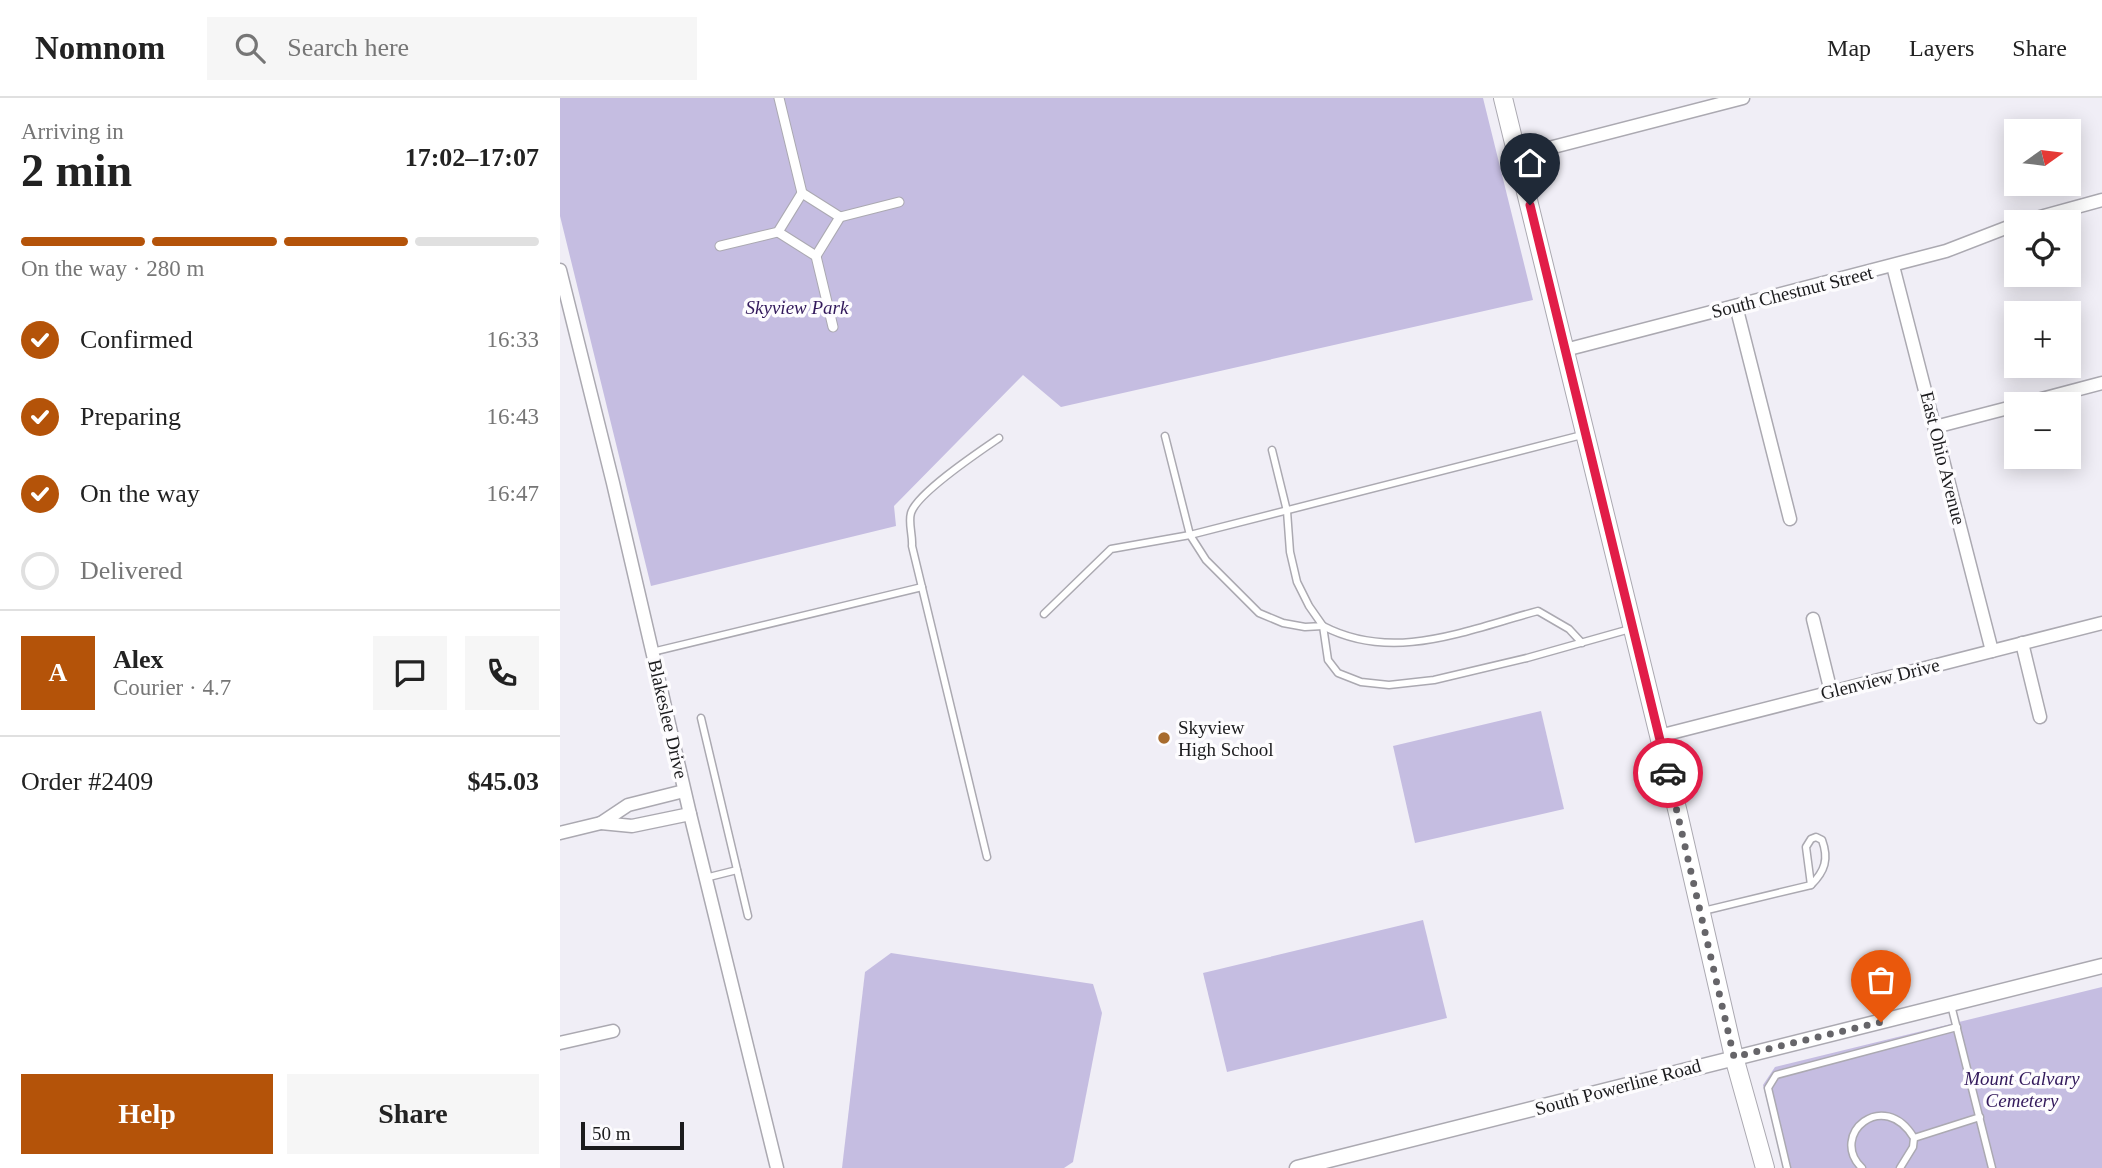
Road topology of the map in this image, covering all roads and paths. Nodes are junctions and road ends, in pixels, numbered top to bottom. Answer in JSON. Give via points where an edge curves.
{"nodes":[{"id":1,"x":779,"y":98,"type":"edge"},
{"id":2,"x":1503,"y":98,"type":"edge"},
{"id":3,"x":1743,"y":98,"type":"edge"},
{"id":4,"x":1518,"y":156,"type":"junction"},
{"id":5,"x":802,"y":193,"type":"junction"},
{"id":6,"x":2102,"y":200,"type":"edge"},
{"id":7,"x":899,"y":202,"type":"dead end"},
{"id":8,"x":2066,"y":210,"type":"edge"},
{"id":9,"x":840,"y":217,"type":"junction"},
{"id":10,"x":2004,"y":229,"type":"edge"},
{"id":11,"x":778,"y":232,"type":"junction"},
{"id":12,"x":720,"y":246,"type":"dead end"},
{"id":13,"x":816,"y":256,"type":"junction"},
{"id":14,"x":1893,"y":266,"type":"junction"},
{"id":15,"x":560,"y":270,"type":"edge"},
{"id":16,"x":1735,"y":306,"type":"junction"},
{"id":17,"x":833,"y":327,"type":"dead end"},
{"id":18,"x":1565,"y":350,"type":"junction"},
{"id":19,"x":2102,"y":383,"type":"edge"},
{"id":20,"x":2068,"y":392,"type":"edge"},
{"id":21,"x":2004,"y":409,"type":"edge"},
{"id":22,"x":1935,"y":428,"type":"junction"},
{"id":23,"x":1587,"y":434,"type":"junction"},
{"id":24,"x":1164,"y":436,"type":"dead end"},
{"id":25,"x":999,"y":438,"type":"dead end"},
{"id":26,"x":1272,"y":450,"type":"dead end"},
{"id":27,"x":1287,"y":511,"type":"junction"},
{"id":28,"x":1790,"y":519,"type":"dead end"},
{"id":29,"x":1190,"y":535,"type":"junction"},
{"id":30,"x":922,"y":587,"type":"junction"},
{"id":31,"x":1044,"y":614,"type":"dead end"},
{"id":32,"x":1813,"y":619,"type":"dead end"},
{"id":33,"x":2102,"y":623,"type":"edge"},
{"id":34,"x":1323,"y":625,"type":"junction"},
{"id":35,"x":1633,"y":628,"type":"junction"},
{"id":36,"x":1582,"y":643,"type":"junction"},
{"id":37,"x":2022,"y":643,"type":"junction"},
{"id":38,"x":1992,"y":651,"type":"junction"},
{"id":39,"x":652,"y":652,"type":"junction"},
{"id":40,"x":1831,"y":692,"type":"junction"},
{"id":41,"x":2040,"y":717,"type":"dead end"},
{"id":42,"x":701,"y":718,"type":"dead end"},
{"id":43,"x":1659,"y":736,"type":"junction"},
{"id":44,"x":684,"y":791,"type":"junction"},
{"id":45,"x":690,"y":814,"type":"junction"},
{"id":46,"x":601,"y":823,"type":"junction"},
{"id":47,"x":560,"y":833,"type":"edge"},
{"id":48,"x":987,"y":858,"type":"dead end"},
{"id":49,"x":737,"y":870,"type":"junction"},
{"id":50,"x":705,"y":878,"type":"junction"},
{"id":51,"x":1811,"y":885,"type":"junction"},
{"id":52,"x":1701,"y":911,"type":"junction"},
{"id":53,"x":748,"y":916,"type":"dead end"},
{"id":54,"x":2102,"y":966,"type":"edge"},
{"id":55,"x":1951,"y":1004,"type":"junction"},
{"id":56,"x":1957,"y":1027,"type":"junction"},
{"id":57,"x":613,"y":1031,"type":"dead end"},
{"id":58,"x":560,"y":1043,"type":"edge"},
{"id":59,"x":1734,"y":1057,"type":"junction"},
{"id":60,"x":1980,"y":1117,"type":"junction"},
{"id":61,"x":1914,"y":1138,"type":"junction"},
{"id":62,"x":777,"y":1168,"type":"edge"},
{"id":63,"x":1297,"y":1168,"type":"edge"},
{"id":64,"x":1765,"y":1168,"type":"edge"},
{"id":65,"x":1787,"y":1168,"type":"edge"},
{"id":66,"x":1862,"y":1168,"type":"edge"},
{"id":67,"x":1900,"y":1168,"type":"edge"},
{"id":68,"x":1992,"y":1168,"type":"edge"}],
"edges":[{"from":1,"to":5,"type":"street"},
{"from":2,"to":4,"type":"main road"},
{"from":3,"to":4,"type":"street"},
{"from":4,"to":18,"type":"main road"},
{"from":5,"to":9,"type":"street"},
{"from":5,"to":11,"type":"street"},
{"from":6,"to":8,"type":"street"},
{"from":7,"to":9,"type":"street"},
{"from":9,"to":13,"type":"street"},
{"from":10,"to":14,"type":"street","name":"South Chestnut Street"},
{"from":11,"to":12,"type":"street"},
{"from":11,"to":13,"type":"street"},
{"from":13,"to":17,"type":"street"},
{"from":14,"to":16,"type":"street","name":"South Chestnut Street"},
{"from":14,"to":22,"type":"street","name":"East Ohio Avenue"},
{"from":15,"to":39,"type":"street","name":"Blakeslee Drive"},
{"from":16,"to":18,"type":"street","name":"South Chestnut Street"},
{"from":16,"to":28,"type":"street"},
{"from":18,"to":23,"type":"main road"},
{"from":19,"to":20,"type":"street"},
{"from":21,"to":22,"type":"street"},
{"from":22,"to":38,"type":"street","name":"East Ohio Avenue"},
{"from":23,"to":27,"type":"lane"},
{"from":23,"to":35,"type":"main road"},
{"from":24,"to":29,"type":"lane"},
{"from":25,"to":30,"type":"lane","via":[[951,470],[914,507],[912,546]]},
{"from":26,"to":27,"type":"lane"},
{"from":27,"to":29,"type":"lane"},
{"from":27,"to":34,"type":"lane","via":[[1297,582]]},
{"from":29,"to":31,"type":"lane","via":[[1111,549]]},
{"from":29,"to":34,"type":"lane","via":[[1206,560],[1259,613],[1283,623]]},
{"from":30,"to":39,"type":"lane"},
{"from":30,"to":48,"type":"lane"},
{"from":32,"to":40,"type":"street"},
{"from":33,"to":37,"type":"street","name":"Glenview Drive"},
{"from":34,"to":36,"type":"lane","via":[[1370,643],[1399,644],[1538,611],[1569,629]]},
{"from":34,"to":36,"type":"lane","via":[[1328,660],[1338,673],[1389,685],[1434,680]]},
{"from":35,"to":36,"type":"lane"},
{"from":35,"to":43,"type":"main road"},
{"from":37,"to":38,"type":"street","name":"Glenview Drive"},
{"from":37,"to":41,"type":"street"},
{"from":38,"to":40,"type":"street","name":"Glenview Drive"},
{"from":39,"to":44,"type":"street","name":"Blakeslee Drive"},
{"from":40,"to":43,"type":"street","name":"Glenview Drive"},
{"from":42,"to":49,"type":"lane"},
{"from":43,"to":52,"type":"main road"},
{"from":44,"to":45,"type":"street","name":"Blakeslee Drive"},
{"from":44,"to":46,"type":"street","via":[[628,805]]},
{"from":45,"to":46,"type":"street","via":[[632,826]]},
{"from":45,"to":50,"type":"street","name":"Blakeslee Drive"},
{"from":46,"to":47,"type":"street"},
{"from":49,"to":50,"type":"lane"},
{"from":49,"to":53,"type":"lane"},
{"from":50,"to":62,"type":"street","name":"Blakeslee Drive"},
{"from":51,"to":51,"type":"lane","via":[[1806,847],[1816,837],[1822,840],[1826,864]]},
{"from":51,"to":52,"type":"lane"},
{"from":52,"to":59,"type":"main road"},
{"from":54,"to":55,"type":"street","name":"South Powerline Road"},
{"from":55,"to":56,"type":"lane"},
{"from":55,"to":59,"type":"street","name":"South Powerline Road"},
{"from":56,"to":60,"type":"lane"},
{"from":56,"to":65,"type":"lane","via":[[1776,1075],[1768,1088]]},
{"from":57,"to":58,"type":"street"},
{"from":59,"to":63,"type":"street","name":"South Powerline Road"},
{"from":59,"to":64,"type":"main road"},
{"from":60,"to":61,"type":"lane"},
{"from":60,"to":68,"type":"lane"},
{"from":61,"to":66,"type":"lane","via":[[1892,1116],[1863,1121],[1852,1138],[1854,1157]]},
{"from":61,"to":67,"type":"lane"}]}
